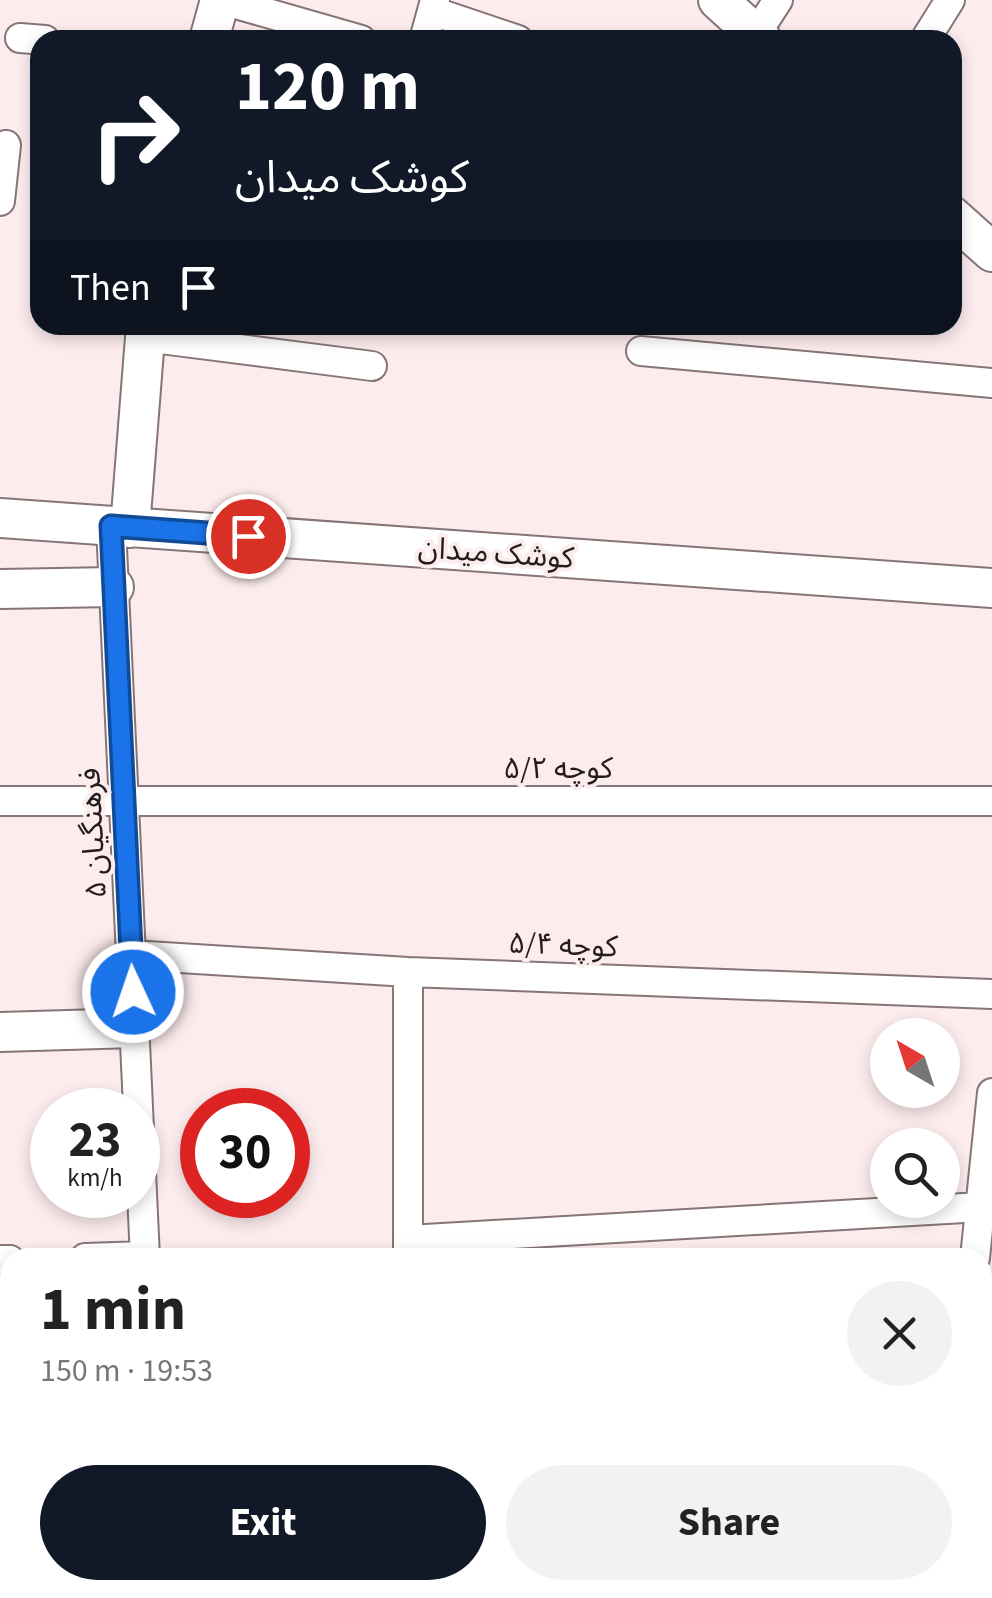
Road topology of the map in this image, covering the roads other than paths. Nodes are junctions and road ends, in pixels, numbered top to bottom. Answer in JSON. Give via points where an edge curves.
{"nodes":[{"id":1,"x":221,"y":0,"type":"edge"},
{"id":2,"x":718,"y":0,"type":"edge"},
{"id":3,"x":778,"y":0,"type":"edge"},
{"id":4,"x":950,"y":0,"type":"edge"},
{"id":5,"x":434,"y":6,"type":"edge"},
{"id":6,"x":212,"y":30,"type":"edge"},
{"id":7,"x":326,"y":30,"type":"edge"},
{"id":8,"x":427,"y":30,"type":"edge"},
{"id":9,"x":493,"y":30,"type":"edge"},
{"id":10,"x":751,"y":30,"type":"edge"},
{"id":11,"x":763,"y":30,"type":"edge"},
{"id":12,"x":931,"y":30,"type":"edge"},
{"id":13,"x":6,"y":145,"type":"dead end"},
{"id":14,"x":0,"y":201,"type":"edge"},
{"id":15,"x":962,"y":225,"type":"edge"},
{"id":16,"x":992,"y":252,"type":"edge"},
{"id":17,"x":145,"y":335,"type":"edge"},
{"id":18,"x":172,"y":335,"type":"edge"},
{"id":19,"x":641,"y":351,"type":"dead end"},
{"id":20,"x":372,"y":366,"type":"dead end"},
{"id":21,"x":992,"y":383,"type":"edge"},
{"id":22,"x":0,"y":518,"type":"edge"},
{"id":23,"x":121,"y":527,"type":"junction"},
{"id":24,"x":114,"y":587,"type":"junction"},
{"id":25,"x":992,"y":588,"type":"edge"},
{"id":26,"x":0,"y":589,"type":"edge"},
{"id":27,"x":124,"y":800,"type":"junction"},
{"id":28,"x":0,"y":802,"type":"edge"},
{"id":29,"x":992,"y":802,"type":"edge"},
{"id":30,"x":131,"y":956,"type":"junction"},
{"id":31,"x":408,"y":972,"type":"junction"},
{"id":32,"x":992,"y":994,"type":"edge"},
{"id":33,"x":134,"y":1028,"type":"junction"},
{"id":34,"x":0,"y":1032,"type":"edge"},
{"id":35,"x":992,"y":1093,"type":"edge"},
{"id":36,"x":981,"y":1207,"type":"junction"},
{"id":37,"x":144,"y":1248,"type":"edge"},
{"id":38,"x":408,"y":1248,"type":"edge"},
{"id":39,"x":422,"y":1248,"type":"edge"},
{"id":40,"x":976,"y":1248,"type":"edge"}],
"edges":[{"from":1,"to":6,"type":"street"},
{"from":1,"to":7,"type":"street"},
{"from":2,"to":10,"type":"street"},
{"from":3,"to":11,"type":"street"},
{"from":4,"to":12,"type":"street"},
{"from":5,"to":8,"type":"street"},
{"from":5,"to":9,"type":"street"},
{"from":13,"to":14,"type":"street"},
{"from":15,"to":16,"type":"street"},
{"from":17,"to":23,"type":"street"},
{"from":18,"to":20,"type":"street"},
{"from":19,"to":21,"type":"street"},
{"from":22,"to":23,"type":"street","name":"کوشک میدان"},
{"from":23,"to":24,"type":"street","name":"فرهنگیان ۵"},
{"from":23,"to":25,"type":"street","name":"کوشک میدان"},
{"from":24,"to":26,"type":"street"},
{"from":24,"to":27,"type":"street","name":"فرهنگیان ۵"},
{"from":27,"to":28,"type":"street","name":"کوچه ۵/۲"},
{"from":27,"to":29,"type":"street","name":"کوچه ۵/۲"},
{"from":27,"to":30,"type":"street","name":"فرهنگیان ۵"},
{"from":30,"to":31,"type":"street","name":"کوچه ۵/۴"},
{"from":30,"to":33,"type":"street","name":"فرهنگیان ۵"},
{"from":31,"to":32,"type":"street","name":"کوچه ۵/۴"},
{"from":31,"to":38,"type":"street"},
{"from":33,"to":34,"type":"street"},
{"from":33,"to":37,"type":"street","name":"فرهنگیان ۵"},
{"from":35,"to":36,"type":"street"},
{"from":36,"to":39,"type":"street"},
{"from":36,"to":40,"type":"street"}]}
